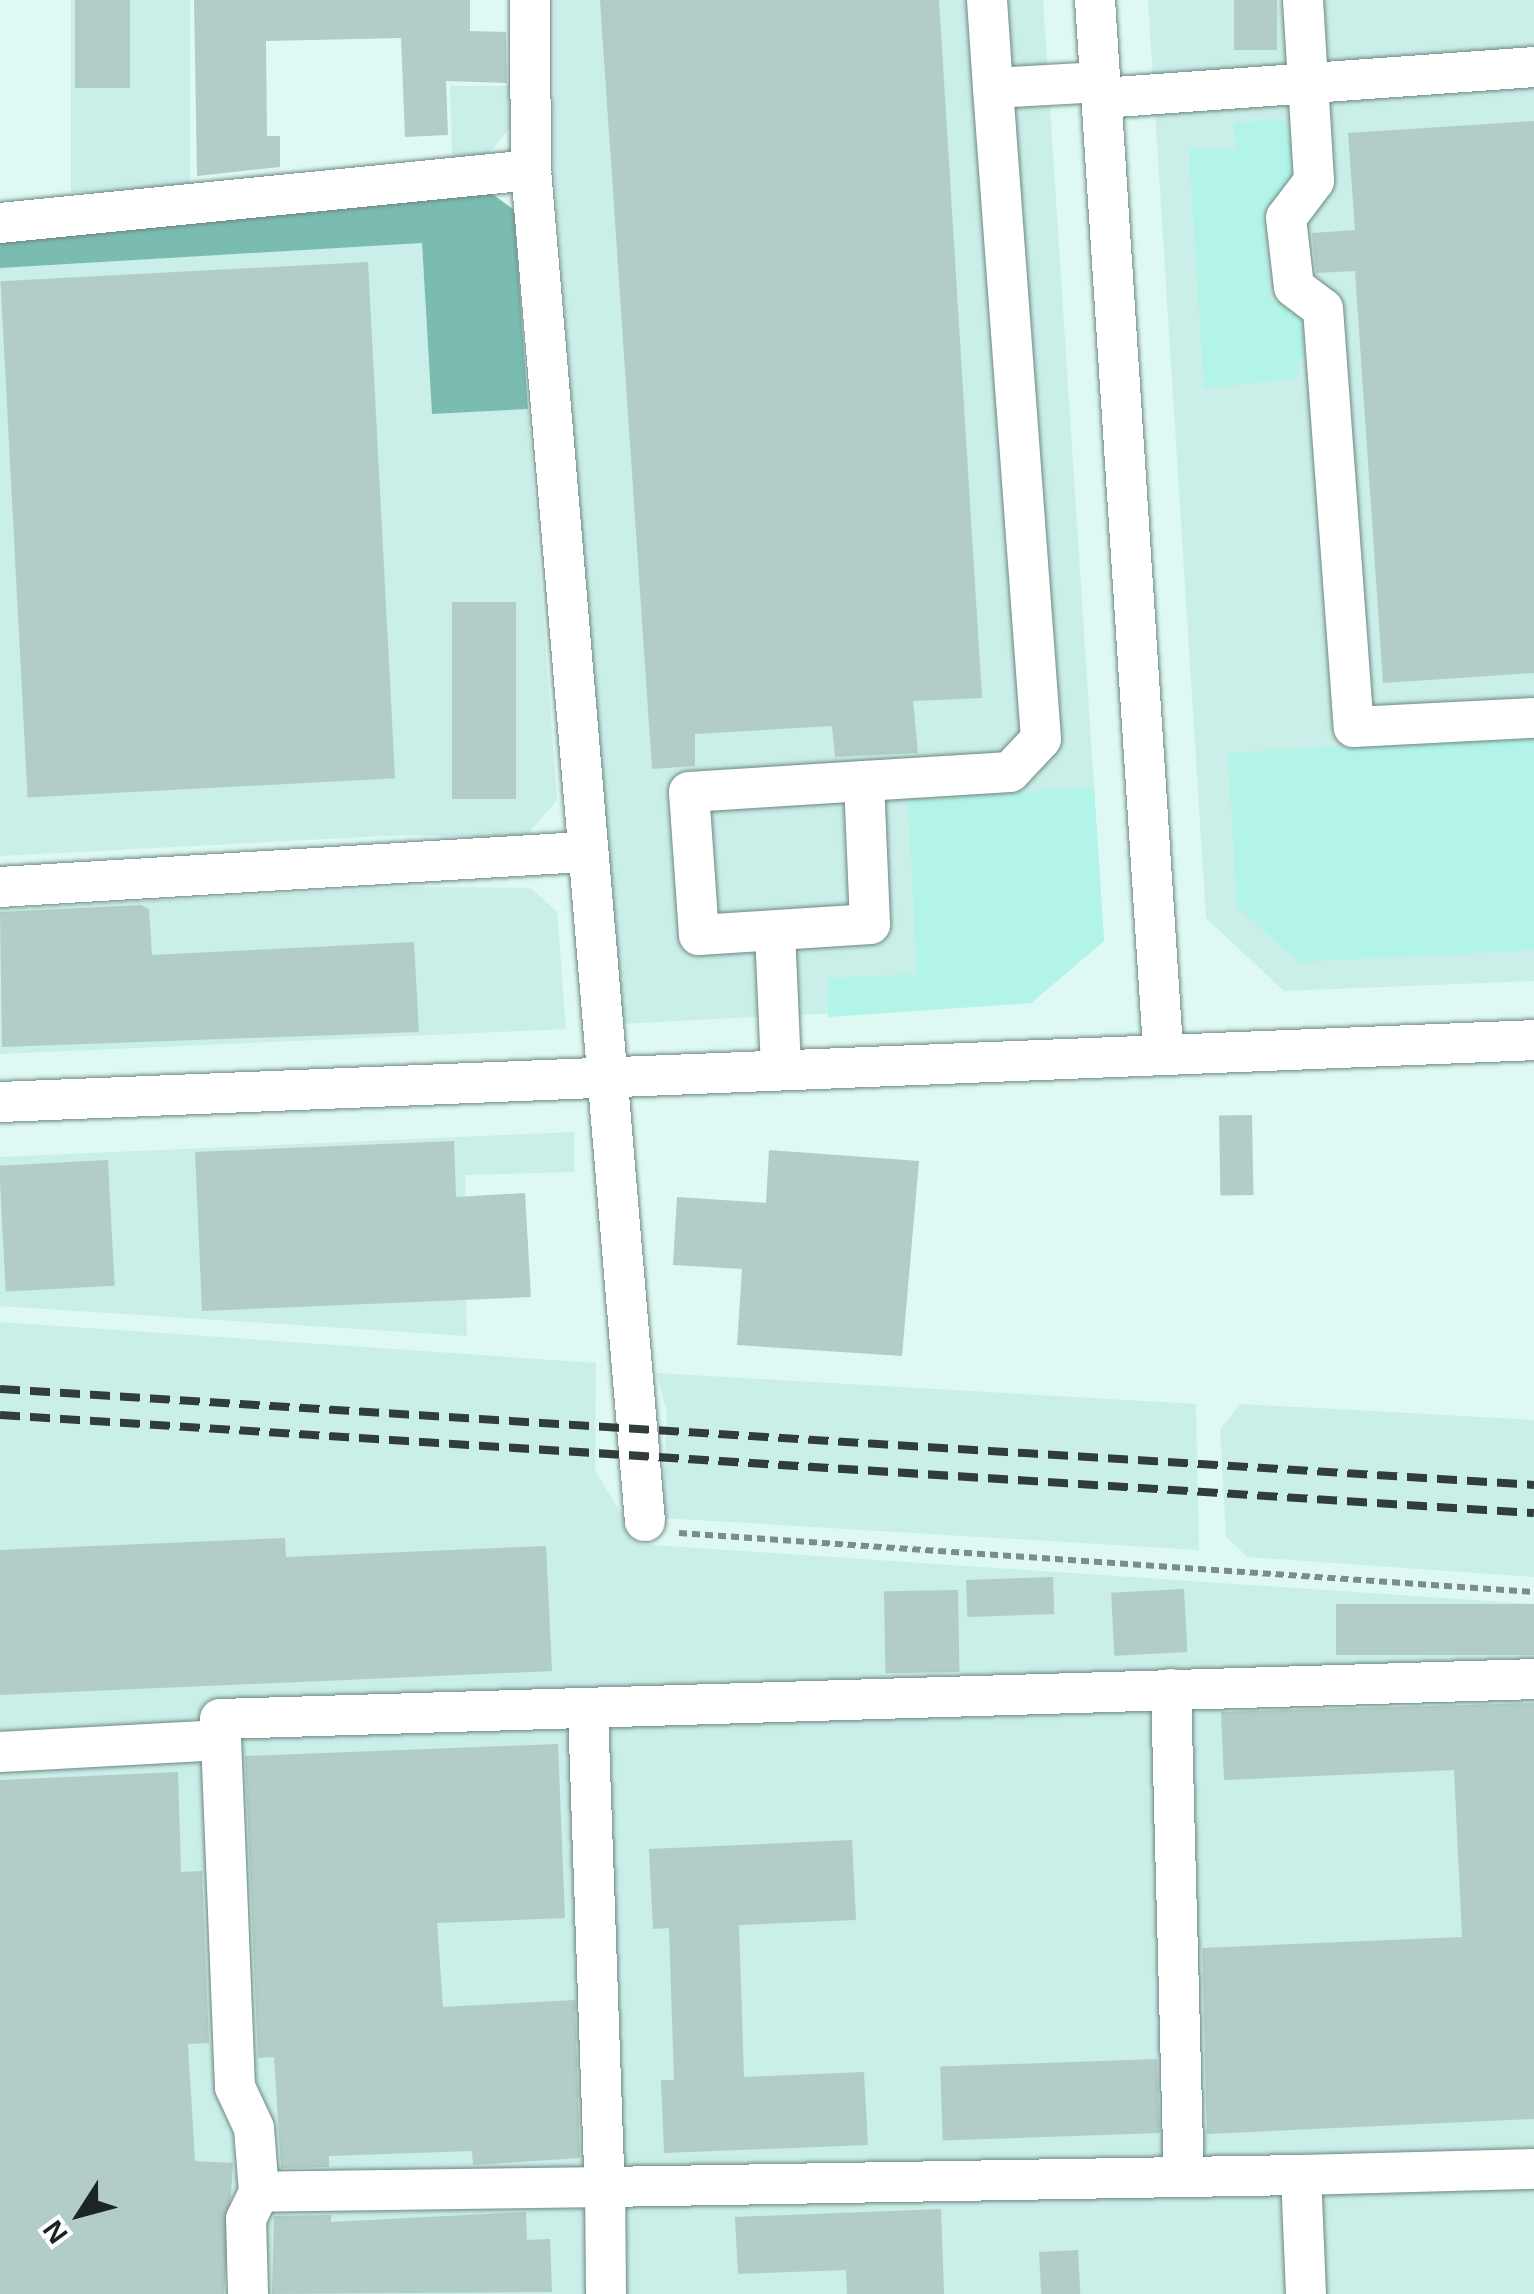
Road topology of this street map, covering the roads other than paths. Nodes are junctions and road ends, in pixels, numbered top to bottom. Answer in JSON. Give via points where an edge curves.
{"nodes":[{"id":1,"x":530,"y":0,"type":"edge"},
{"id":2,"x":987,"y":0,"type":"edge"},
{"id":3,"x":1095,"y":0,"type":"edge"},
{"id":4,"x":1303,"y":0,"type":"edge"},
{"id":5,"x":1534,"y":67,"type":"edge"},
{"id":6,"x":1308,"y":83,"type":"junction"},
{"id":7,"x":993,"y":88,"type":"junction"},
{"id":8,"x":1101,"y":90,"type":"junction"},
{"id":9,"x":530,"y":170,"type":"junction"},
{"id":10,"x":0,"y":223,"type":"edge"},
{"id":11,"x":1534,"y":718,"type":"edge"},
{"id":12,"x":864,"y":781,"type":"junction"},
{"id":13,"x":584,"y":852,"type":"junction"},
{"id":14,"x":0,"y":887,"type":"edge"},
{"id":15,"x":775,"y":931,"type":"junction"},
{"id":16,"x":1534,"y":1040,"type":"edge"},
{"id":17,"x":1162,"y":1048,"type":"junction"},
{"id":18,"x":782,"y":1068,"type":"junction"},
{"id":19,"x":607,"y":1077,"type":"junction"},
{"id":20,"x":0,"y":1102,"type":"edge"},
{"id":21,"x":645,"y":1521,"type":"road end"},
{"id":22,"x":1534,"y":1680,"type":"edge"},
{"id":23,"x":1171,"y":1690,"type":"junction"},
{"id":24,"x":588,"y":1710,"type":"junction"},
{"id":25,"x":221,"y":1740,"type":"junction"},
{"id":26,"x":0,"y":1752,"type":"edge"},
{"id":27,"x":1534,"y":2169,"type":"edge"},
{"id":28,"x":1301,"y":2175,"type":"junction"},
{"id":29,"x":1184,"y":2177,"type":"junction"},
{"id":30,"x":604,"y":2188,"type":"junction"},
{"id":31,"x":258,"y":2192,"type":"junction"},
{"id":32,"x":248,"y":2294,"type":"edge"},
{"id":33,"x":606,"y":2294,"type":"edge"},
{"id":34,"x":1306,"y":2294,"type":"edge"}],
"edges":[{"from":1,"to":9,"type":"street"},
{"from":2,"to":7,"type":"street"},
{"from":3,"to":8,"type":"street"},
{"from":4,"to":6,"type":"street"},
{"from":5,"to":6,"type":"street"},
{"from":6,"to":8,"type":"street"},
{"from":6,"to":11,"type":"street","via":[[1314,181],[1286,218],[1294,286],[1323,308],[1354,727]]},
{"from":7,"to":8,"type":"street"},
{"from":7,"to":12,"type":"street","via":[[1040,739],[1010,772]]},
{"from":8,"to":17,"type":"street"},
{"from":9,"to":10,"type":"street"},
{"from":9,"to":13,"type":"street"},
{"from":12,"to":15,"type":"street","via":[[870,924]]},
{"from":12,"to":15,"type":"street","via":[[689,792],[699,936]]},
{"from":13,"to":14,"type":"street"},
{"from":13,"to":19,"type":"street"},
{"from":15,"to":18,"type":"street"},
{"from":16,"to":17,"type":"street"},
{"from":17,"to":18,"type":"street"},
{"from":18,"to":19,"type":"street"},
{"from":19,"to":20,"type":"street"},
{"from":19,"to":21,"type":"street"},
{"from":22,"to":23,"type":"street"},
{"from":23,"to":24,"type":"street"},
{"from":23,"to":29,"type":"street"},
{"from":24,"to":25,"type":"street","via":[[220,1719]]},
{"from":24,"to":30,"type":"street"},
{"from":25,"to":26,"type":"street"},
{"from":25,"to":31,"type":"street","via":[[235,2087],[254,2128]]},
{"from":27,"to":28,"type":"street"},
{"from":28,"to":29,"type":"street"},
{"from":28,"to":34,"type":"street"},
{"from":29,"to":30,"type":"street"},
{"from":30,"to":31,"type":"street"},
{"from":30,"to":33,"type":"street"},
{"from":31,"to":32,"type":"street","via":[[246,2219]]}]}
